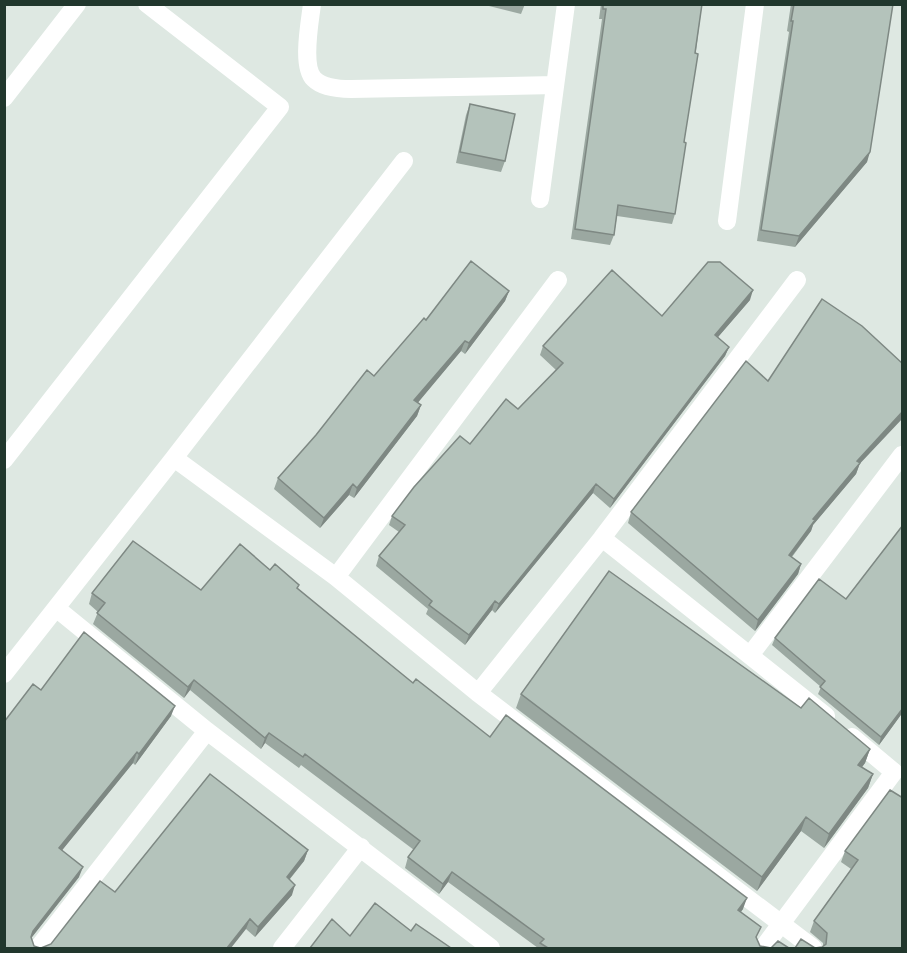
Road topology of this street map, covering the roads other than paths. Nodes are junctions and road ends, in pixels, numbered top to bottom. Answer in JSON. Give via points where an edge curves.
{"nodes":[{"id":1,"x":77,"y":4,"type":"edge"},
{"id":2,"x":147,"y":4,"type":"edge"},
{"id":3,"x":312,"y":4,"type":"edge"},
{"id":4,"x":566,"y":4,"type":"edge"},
{"id":5,"x":755,"y":4,"type":"edge"},
{"id":6,"x":555,"y":85,"type":"junction"},
{"id":7,"x":4,"y":98,"type":"edge"},
{"id":8,"x":404,"y":161,"type":"dead end"},
{"id":9,"x":540,"y":199,"type":"dead end"},
{"id":10,"x":727,"y":221,"type":"dead end"},
{"id":11,"x":558,"y":280,"type":"dead end"},
{"id":12,"x":797,"y":280,"type":"dead end"},
{"id":13,"x":903,"y":455,"type":"edge"},
{"id":14,"x":174,"y":458,"type":"junction"},
{"id":15,"x":4,"y":460,"type":"edge"},
{"id":16,"x":602,"y":537,"type":"junction"},
{"id":17,"x":336,"y":577,"type":"junction"},
{"id":18,"x":56,"y":608,"type":"junction"},
{"id":19,"x":751,"y":654,"type":"junction"},
{"id":20,"x":4,"y":674,"type":"edge"},
{"id":21,"x":478,"y":693,"type":"junction"},
{"id":22,"x":207,"y":731,"type":"junction"},
{"id":23,"x":900,"y":771,"type":"edge"},
{"id":24,"x":360,"y":847,"type":"junction"},
{"id":25,"x":782,"y":924,"type":"junction"},
{"id":26,"x":38,"y":948,"type":"edge"},
{"id":27,"x":282,"y":948,"type":"edge"},
{"id":28,"x":491,"y":948,"type":"edge"},
{"id":29,"x":763,"y":948,"type":"edge"},
{"id":30,"x":813,"y":948,"type":"edge"}],
"edges":[{"from":1,"to":7,"type":"street"},
{"from":2,"to":15,"type":"street","via":[[279,107]]},
{"from":3,"to":6,"type":"street","via":[[308,66],[314,79],[326,86],[351,89]]},
{"from":4,"to":6,"type":"street"},
{"from":5,"to":10,"type":"street"},
{"from":6,"to":9,"type":"street"},
{"from":8,"to":14,"type":"street"},
{"from":11,"to":17,"type":"street"},
{"from":12,"to":16,"type":"street"},
{"from":13,"to":19,"type":"street"},
{"from":14,"to":17,"type":"street"},
{"from":14,"to":18,"type":"street"},
{"from":16,"to":19,"type":"street"},
{"from":16,"to":21,"type":"street"},
{"from":17,"to":21,"type":"street"},
{"from":18,"to":20,"type":"street"},
{"from":18,"to":22,"type":"street"},
{"from":19,"to":23,"type":"street"},
{"from":21,"to":25,"type":"street"},
{"from":22,"to":24,"type":"street"},
{"from":22,"to":26,"type":"street"},
{"from":23,"to":25,"type":"street"},
{"from":24,"to":27,"type":"street"},
{"from":24,"to":28,"type":"street"},
{"from":25,"to":29,"type":"street"},
{"from":25,"to":30,"type":"street"}]}
